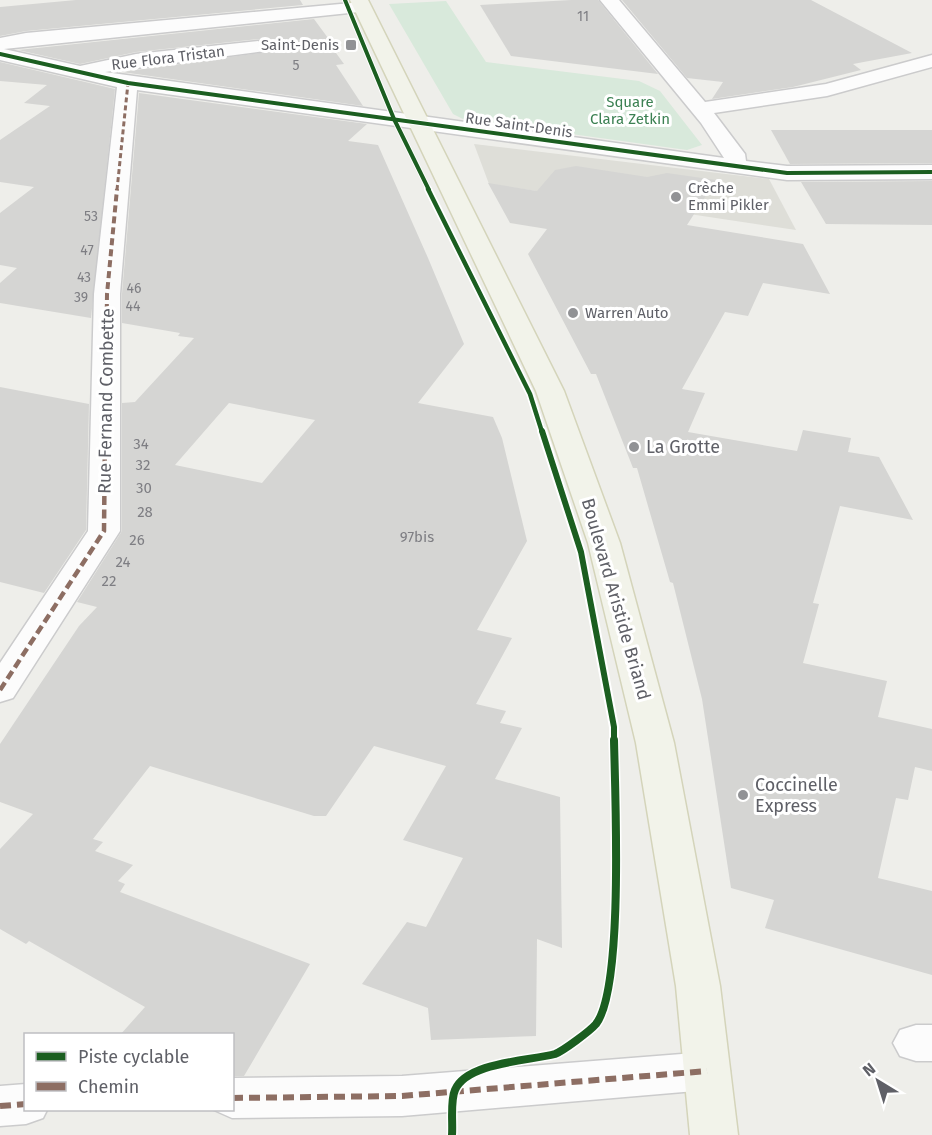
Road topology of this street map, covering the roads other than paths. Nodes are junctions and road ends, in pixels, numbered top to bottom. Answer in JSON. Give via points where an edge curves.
{"nodes":[{"id":1,"x":609,"y":0,"type":"edge"},
{"id":2,"x":361,"y":3,"type":"edge"},
{"id":3,"x":0,"y":44,"type":"edge"},
{"id":4,"x":258,"y":47,"type":"dead end"},
{"id":5,"x":0,"y":54,"type":"edge"},
{"id":6,"x":932,"y":61,"type":"edge"},
{"id":7,"x":78,"y":71,"type":"junction"},
{"id":8,"x":128,"y":83,"type":"junction"},
{"id":9,"x":700,"y":109,"type":"junction"},
{"id":10,"x":421,"y":123,"type":"junction"},
{"id":11,"x":736,"y":166,"type":"junction"},
{"id":12,"x":932,"y":172,"type":"edge"},
{"id":13,"x":0,"y":690,"type":"edge"},
{"id":14,"x":707,"y":1071,"type":"junction"},
{"id":15,"x":234,"y":1098,"type":"edge"},
{"id":16,"x":24,"y":1104,"type":"edge"},
{"id":17,"x":0,"y":1106,"type":"edge"},
{"id":18,"x":714,"y":1135,"type":"edge"}],
"edges":[{"from":1,"to":9,"type":"street"},
{"from":2,"to":3,"type":"street","via":[[158,17]]},
{"from":2,"to":10,"type":"main road","name":"Boulevard Aristide Briand"},
{"from":4,"to":7,"type":"street","name":"Rue Flora Tristan","via":[[135,60]]},
{"from":5,"to":7,"type":"street","name":"Rue Saint-Denis"},
{"from":6,"to":9,"type":"street","via":[[827,90]]},
{"from":7,"to":8,"type":"street","name":"Rue Saint-Denis"},
{"from":8,"to":10,"type":"street","name":"Rue Saint-Denis"},
{"from":8,"to":13,"type":"street","name":"Rue Fernand Combette","via":[[107,294],[104,531]]},
{"from":9,"to":11,"type":"street","via":[[734,154]]},
{"from":10,"to":11,"type":"street","name":"Rue Saint-Denis"},
{"from":10,"to":14,"type":"main road","name":"Boulevard Aristide Briand","via":[[550,390],[604,543],[655,743],[698,986]]},
{"from":11,"to":12,"type":"street","name":"Rue Saint-Denis","via":[[787,173]]},
{"from":14,"to":15,"type":"street","via":[[402,1096]]},
{"from":14,"to":18,"type":"main road","name":"Boulevard Aristide Briand"},
{"from":16,"to":17,"type":"street"}]}
